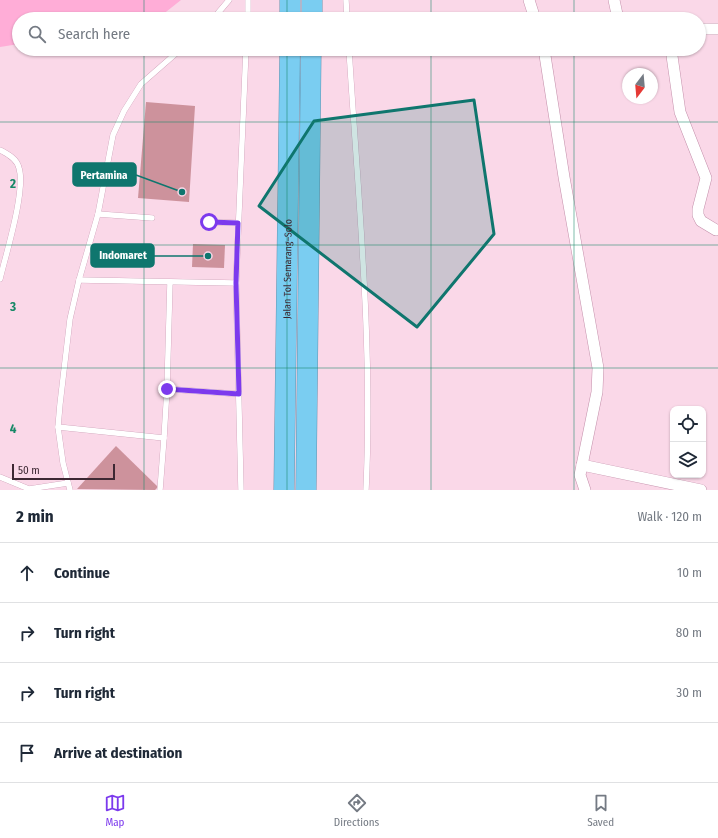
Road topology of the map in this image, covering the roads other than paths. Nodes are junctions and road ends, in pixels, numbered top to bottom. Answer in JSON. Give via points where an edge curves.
{"nodes":[{"id":1,"x":228,"y":0,"type":"edge"},
{"id":2,"x":248,"y":0,"type":"edge"},
{"id":3,"x":290,"y":0,"type":"edge"},
{"id":4,"x":312,"y":0,"type":"edge"},
{"id":5,"x":346,"y":0,"type":"edge"},
{"id":6,"x":529,"y":0,"type":"edge"},
{"id":7,"x":614,"y":0,"type":"edge"},
{"id":8,"x":218,"y":12,"type":"edge"},
{"id":9,"x":248,"y":12,"type":"edge"},
{"id":10,"x":290,"y":12,"type":"edge"},
{"id":11,"x":312,"y":12,"type":"edge"},
{"id":12,"x":347,"y":12,"type":"edge"},
{"id":13,"x":533,"y":12,"type":"edge"},
{"id":14,"x":617,"y":12,"type":"edge"},
{"id":15,"x":706,"y":29,"type":"edge"},
{"id":16,"x":718,"y":29,"type":"edge"},
{"id":17,"x":173,"y":56,"type":"edge"},
{"id":18,"x":246,"y":56,"type":"edge"},
{"id":19,"x":290,"y":56,"type":"edge"},
{"id":20,"x":311,"y":56,"type":"edge"},
{"id":21,"x":349,"y":56,"type":"edge"},
{"id":22,"x":548,"y":56,"type":"edge"},
{"id":23,"x":672,"y":56,"type":"edge"},
{"id":24,"x":0,"y":150,"type":"edge"},
{"id":25,"x":98,"y":214,"type":"junction"},
{"id":26,"x":152,"y":218,"type":"dead end"},
{"id":27,"x":209,"y":222,"type":"dead end"},
{"id":28,"x":238,"y":223,"type":"junction"},
{"id":29,"x":716,"y":230,"type":"dead end"},
{"id":30,"x":0,"y":279,"type":"edge"},
{"id":31,"x":79,"y":280,"type":"junction"},
{"id":32,"x":170,"y":282,"type":"junction"},
{"id":33,"x":236,"y":283,"type":"junction"},
{"id":34,"x":167,"y":389,"type":"junction"},
{"id":35,"x":239,"y":394,"type":"junction"},
{"id":36,"x":58,"y":427,"type":"junction"},
{"id":37,"x":164,"y":438,"type":"junction"},
{"id":38,"x":582,"y":464,"type":"junction"},
{"id":39,"x":0,"y":477,"type":"edge"},
{"id":40,"x":68,"y":483,"type":"junction"},
{"id":41,"x":70,"y":490,"type":"edge"},
{"id":42,"x":160,"y":490,"type":"edge"},
{"id":43,"x":240,"y":490,"type":"edge"},
{"id":44,"x":284,"y":490,"type":"edge"},
{"id":45,"x":306,"y":490,"type":"edge"},
{"id":46,"x":366,"y":490,"type":"edge"},
{"id":47,"x":585,"y":490,"type":"edge"},
{"id":48,"x":701,"y":490,"type":"edge"}],
"edges":[{"from":1,"to":8,"type":"lane"},
{"from":2,"to":9,"type":"lane"},
{"from":3,"to":10,"type":"highway"},
{"from":4,"to":11,"type":"highway"},
{"from":5,"to":12,"type":"lane"},
{"from":6,"to":13,"type":"street"},
{"from":7,"to":14,"type":"street"},
{"from":15,"to":16,"type":"street"},
{"from":17,"to":25,"type":"lane","via":[[141,84],[124,110],[113,135]]},
{"from":18,"to":28,"type":"lane"},
{"from":19,"to":44,"type":"highway","name":"Jalan Tol Semarang–Solo"},
{"from":20,"to":45,"type":"highway","name":"Jalan Tol Semarang–Solo"},
{"from":21,"to":46,"type":"lane","via":[[369,371]]},
{"from":22,"to":38,"type":"street","via":[[564,177],[598,368],[597,392]]},
{"from":23,"to":29,"type":"street","via":[[680,112],[706,178],[698,215],[701,221]]},
{"from":24,"to":30,"type":"lane","via":[[11,155],[19,167],[21,188]]},
{"from":25,"to":26,"type":"lane"},
{"from":25,"to":31,"type":"lane"},
{"from":27,"to":28,"type":"lane"},
{"from":28,"to":33,"type":"lane"},
{"from":31,"to":32,"type":"lane"},
{"from":31,"to":36,"type":"lane","via":[[70,319]]},
{"from":32,"to":33,"type":"lane"},
{"from":32,"to":34,"type":"lane"},
{"from":33,"to":35,"type":"lane"},
{"from":34,"to":35,"type":"lane"},
{"from":34,"to":37,"type":"lane"},
{"from":35,"to":43,"type":"lane"},
{"from":36,"to":37,"type":"lane"},
{"from":36,"to":40,"type":"lane"},
{"from":37,"to":42,"type":"lane"},
{"from":38,"to":47,"type":"street","via":[[580,475]]},
{"from":38,"to":48,"type":"street"},
{"from":39,"to":40,"type":"lane","via":[[29,489]]},
{"from":40,"to":41,"type":"lane"}]}
